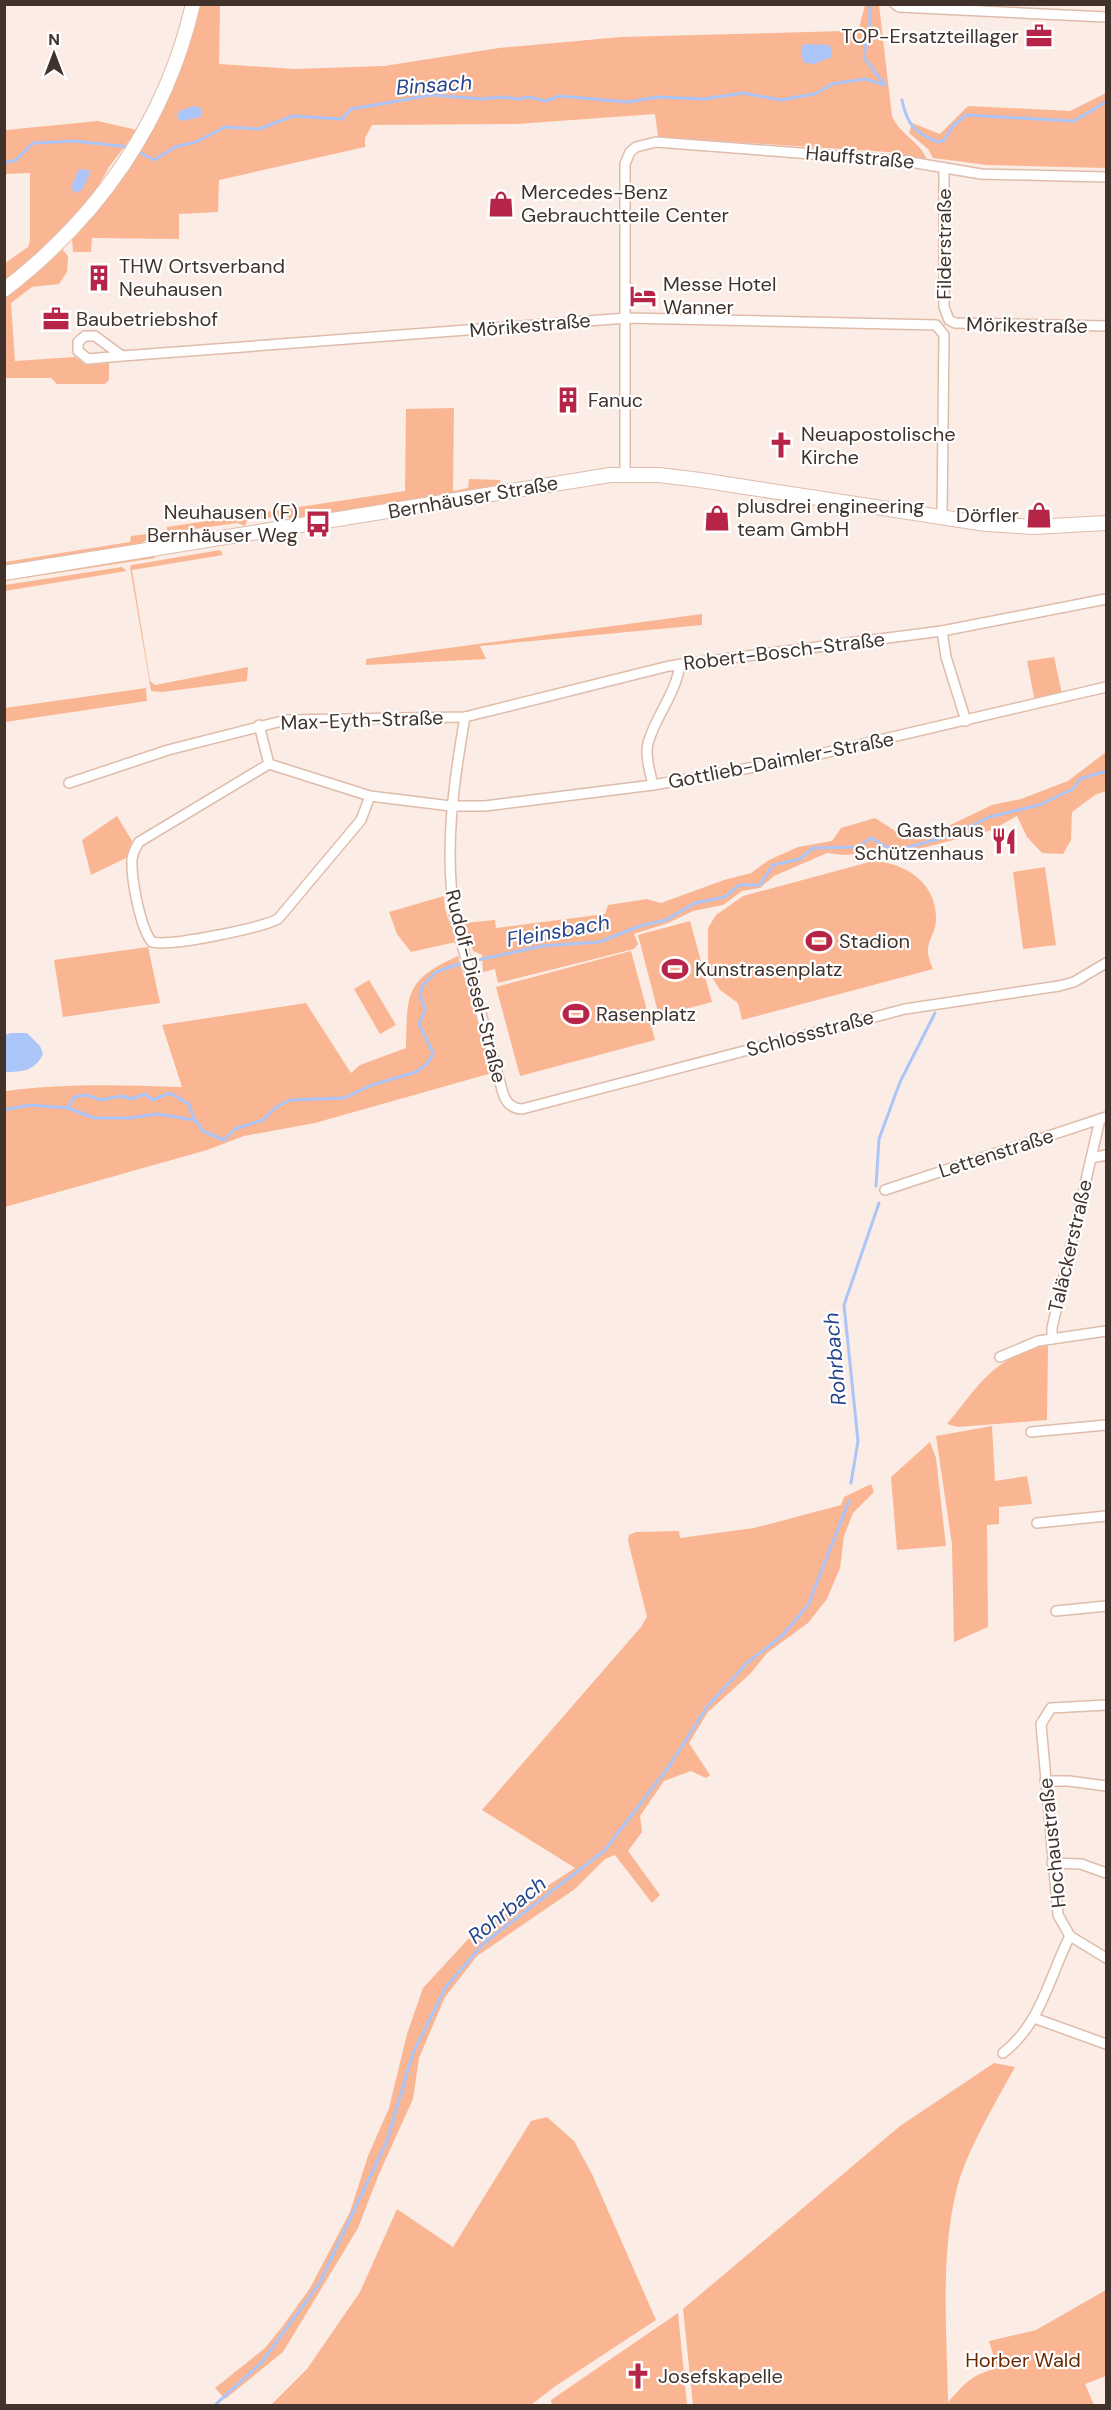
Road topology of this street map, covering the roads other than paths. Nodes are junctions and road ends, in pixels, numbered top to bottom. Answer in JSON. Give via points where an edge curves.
{"nodes":[{"id":1,"x":193,"y":4,"type":"edge"},
{"id":2,"x":895,"y":4,"type":"edge"},
{"id":3,"x":1107,"y":17,"type":"edge"},
{"id":4,"x":944,"y":168,"type":"junction"},
{"id":5,"x":1107,"y":177,"type":"edge"},
{"id":6,"x":4,"y":290,"type":"edge"},
{"id":7,"x":627,"y":318,"type":"junction"},
{"id":8,"x":949,"y":320,"type":"joint"},
{"id":9,"x":1107,"y":326,"type":"edge"},
{"id":10,"x":939,"y":327,"type":"joint"},
{"id":11,"x":122,"y":356,"type":"dead end"},
{"id":12,"x":625,"y":474,"type":"junction"},
{"id":13,"x":942,"y":517,"type":"junction"},
{"id":14,"x":1107,"y":522,"type":"edge"},
{"id":15,"x":4,"y":573,"type":"edge"},
{"id":16,"x":1107,"y":599,"type":"edge"},
{"id":17,"x":942,"y":631,"type":"junction"},
{"id":18,"x":680,"y":664,"type":"junction"},
{"id":19,"x":1107,"y":687,"type":"edge"},
{"id":20,"x":465,"y":717,"type":"junction"},
{"id":21,"x":966,"y":721,"type":"junction"},
{"id":22,"x":259,"y":725,"type":"junction"},
{"id":23,"x":269,"y":764,"type":"junction"},
{"id":24,"x":69,"y":783,"type":"dead end"},
{"id":25,"x":653,"y":785,"type":"junction"},
{"id":26,"x":370,"y":796,"type":"junction"},
{"id":27,"x":451,"y":806,"type":"junction"},
{"id":28,"x":1107,"y":963,"type":"edge"},
{"id":29,"x":513,"y":1107,"type":"joint"},
{"id":30,"x":1103,"y":1118,"type":"edge"},
{"id":31,"x":1107,"y":1155,"type":"edge"},
{"id":32,"x":1091,"y":1158,"type":"junction"},
{"id":33,"x":885,"y":1190,"type":"dead end"},
{"id":34,"x":1107,"y":1331,"type":"edge"},
{"id":35,"x":1052,"y":1339,"type":"junction"},
{"id":36,"x":1000,"y":1357,"type":"dead end"},
{"id":37,"x":1107,"y":1425,"type":"edge"},
{"id":38,"x":1031,"y":1432,"type":"dead end"},
{"id":39,"x":1107,"y":1516,"type":"edge"},
{"id":40,"x":1036,"y":1523,"type":"dead end"},
{"id":41,"x":1107,"y":1606,"type":"edge"},
{"id":42,"x":1056,"y":1611,"type":"dead end"},
{"id":43,"x":1107,"y":1705,"type":"edge"},
{"id":44,"x":1045,"y":1781,"type":"junction"},
{"id":45,"x":1107,"y":1786,"type":"edge"},
{"id":46,"x":1052,"y":1863,"type":"junction"},
{"id":47,"x":1107,"y":1873,"type":"edge"},
{"id":48,"x":1070,"y":1936,"type":"junction"},
{"id":49,"x":1107,"y":1958,"type":"edge"},
{"id":50,"x":1034,"y":2018,"type":"junction"},
{"id":51,"x":1107,"y":2044,"type":"edge"},
{"id":52,"x":1003,"y":2053,"type":"dead end"}],
"edges":[{"from":1,"to":6,"type":"street","via":[[172,75],[128,161],[63,239]]},
{"from":2,"to":3,"type":"street"},
{"from":4,"to":5,"type":"street","name":"Hauffstraße","via":[[981,174]]},
{"from":4,"to":7,"type":"street","name":"Hauffstraße","via":[[930,163],[656,142],[636,147],[625,165]]},
{"from":4,"to":8,"type":"street","name":"Filderstraße","via":[[944,307]]},
{"from":7,"to":10,"type":"street","name":"Mörikestraße","via":[[925,323]]},
{"from":7,"to":11,"type":"street","name":"Mörikestraße"},
{"from":7,"to":12,"type":"street"},
{"from":8,"to":9,"type":"street","name":"Mörikestraße"},
{"from":10,"to":13,"type":"street","name":"Filderstraße","via":[[944,335]]},
{"from":12,"to":13,"type":"street","name":"Bernhäuser Straße","via":[[700,480]]},
{"from":12,"to":15,"type":"street","name":"Bernhäuser Straße"},
{"from":13,"to":14,"type":"street","name":"Bernhäuser Straße","via":[[1034,527]]},
{"from":16,"to":17,"type":"street","name":"Robert-Bosch-Straße"},
{"from":17,"to":18,"type":"street","name":"Robert-Bosch-Straße"},
{"from":17,"to":21,"type":"street"},
{"from":18,"to":20,"type":"street","name":"Robert-Bosch-Straße"},
{"from":18,"to":25,"type":"street","via":[[678,682],[648,743]]},
{"from":19,"to":21,"type":"street","name":"Gottlieb-Daimler-Straße"},
{"from":20,"to":22,"type":"street","name":"Max-Eyth-Straße","via":[[329,718]]},
{"from":20,"to":27,"type":"street","name":"Rudolf-Diesel-Straße"},
{"from":21,"to":25,"type":"street","name":"Gottlieb-Daimler-Straße","via":[[794,760]]},
{"from":22,"to":23,"type":"street","name":"Max-Eyth-Straße"},
{"from":22,"to":24,"type":"street","name":"Max-Eyth-Straße"},
{"from":23,"to":26,"type":"street","name":"Gottlieb-Daimler-Straße"},
{"from":23,"to":26,"type":"street","via":[[139,842],[133,853],[133,872],[143,926],[152,942],[168,943],[236,931],[278,919],[361,820]]},
{"from":25,"to":27,"type":"street","name":"Gottlieb-Daimler-Straße","via":[[486,806]]},
{"from":26,"to":27,"type":"street","name":"Gottlieb-Daimler-Straße"},
{"from":27,"to":29,"type":"street","name":"Rudolf-Diesel-Straße","via":[[448,867],[455,919],[503,1095]]},
{"from":28,"to":29,"type":"street","name":"Schlossstraße","via":[[1059,986],[905,1009],[522,1109]]},
{"from":30,"to":32,"type":"street","name":"Taläckerstraße"},
{"from":30,"to":33,"type":"street","name":"Lettenstraße"},
{"from":31,"to":32,"type":"street"},
{"from":32,"to":35,"type":"street","name":"Taläckerstraße"},
{"from":34,"to":35,"type":"street"},
{"from":35,"to":36,"type":"street","via":[[1023,1345]]},
{"from":37,"to":38,"type":"street"},
{"from":39,"to":40,"type":"street"},
{"from":41,"to":42,"type":"street"},
{"from":43,"to":44,"type":"street","name":"Hochaustraße","via":[[1051,1708],[1041,1724]]},
{"from":44,"to":45,"type":"street"},
{"from":44,"to":46,"type":"street","name":"Hochaustraße"},
{"from":46,"to":47,"type":"street","via":[[1081,1864]]},
{"from":46,"to":48,"type":"street","name":"Hochaustraße","via":[[1056,1908]]},
{"from":48,"to":49,"type":"street","name":"Hochaustraße"},
{"from":48,"to":50,"type":"street"},
{"from":50,"to":51,"type":"street"},
{"from":50,"to":52,"type":"street"}]}
